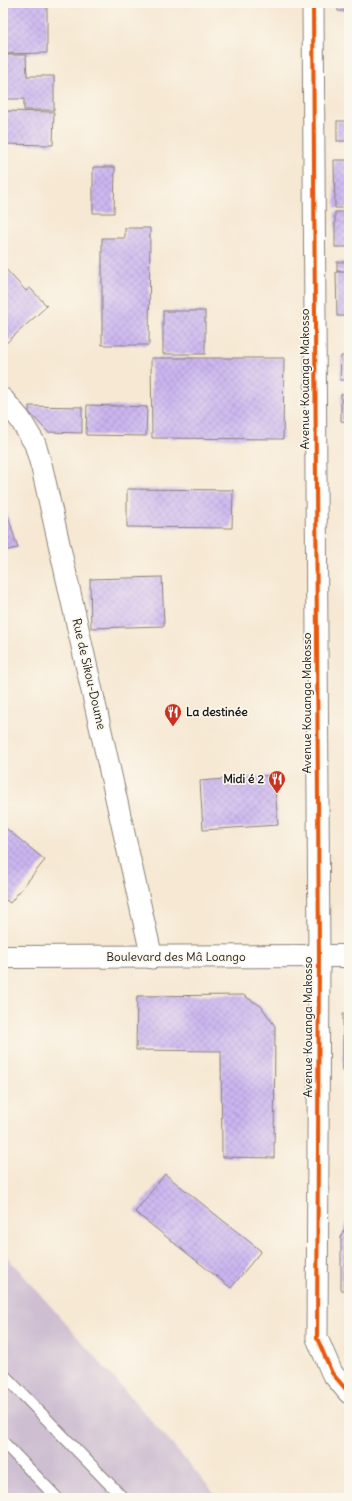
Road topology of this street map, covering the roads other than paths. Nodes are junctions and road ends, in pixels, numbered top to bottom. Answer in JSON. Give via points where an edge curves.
{"nodes":[{"id":1,"x":313,"y":3,"type":"edge"},
{"id":2,"x":3,"y":399,"type":"edge"},
{"id":3,"x":319,"y":956,"type":"junction"},
{"id":4,"x":349,"y":956,"type":"edge"},
{"id":5,"x":3,"y":957,"type":"edge"},
{"id":6,"x":152,"y":958,"type":"junction"},
{"id":7,"x":3,"y":1374,"type":"edge"},
{"id":8,"x":349,"y":1393,"type":"edge"},
{"id":9,"x":3,"y":1442,"type":"edge"},
{"id":10,"x":57,"y":1498,"type":"edge"},
{"id":11,"x":123,"y":1498,"type":"edge"}],
"edges":[{"from":1,"to":3,"type":"street","name":"Avenue Kouanga Makosso"},
{"from":2,"to":6,"type":"street","name":"Rue de Sikou-Doume","via":[[20,419],[34,444],[42,468]]},
{"from":3,"to":4,"type":"street","name":"Boulevard des Mâ Loango"},
{"from":3,"to":6,"type":"street","name":"Boulevard des Mâ Loango"},
{"from":3,"to":8,"type":"street","name":"Avenue Kouanga Makosso","via":[[317,1338],[332,1373]]},
{"from":5,"to":6,"type":"street","name":"Boulevard des Mâ Loango"},
{"from":7,"to":11,"type":"lane"},
{"from":9,"to":10,"type":"lane"}]}
